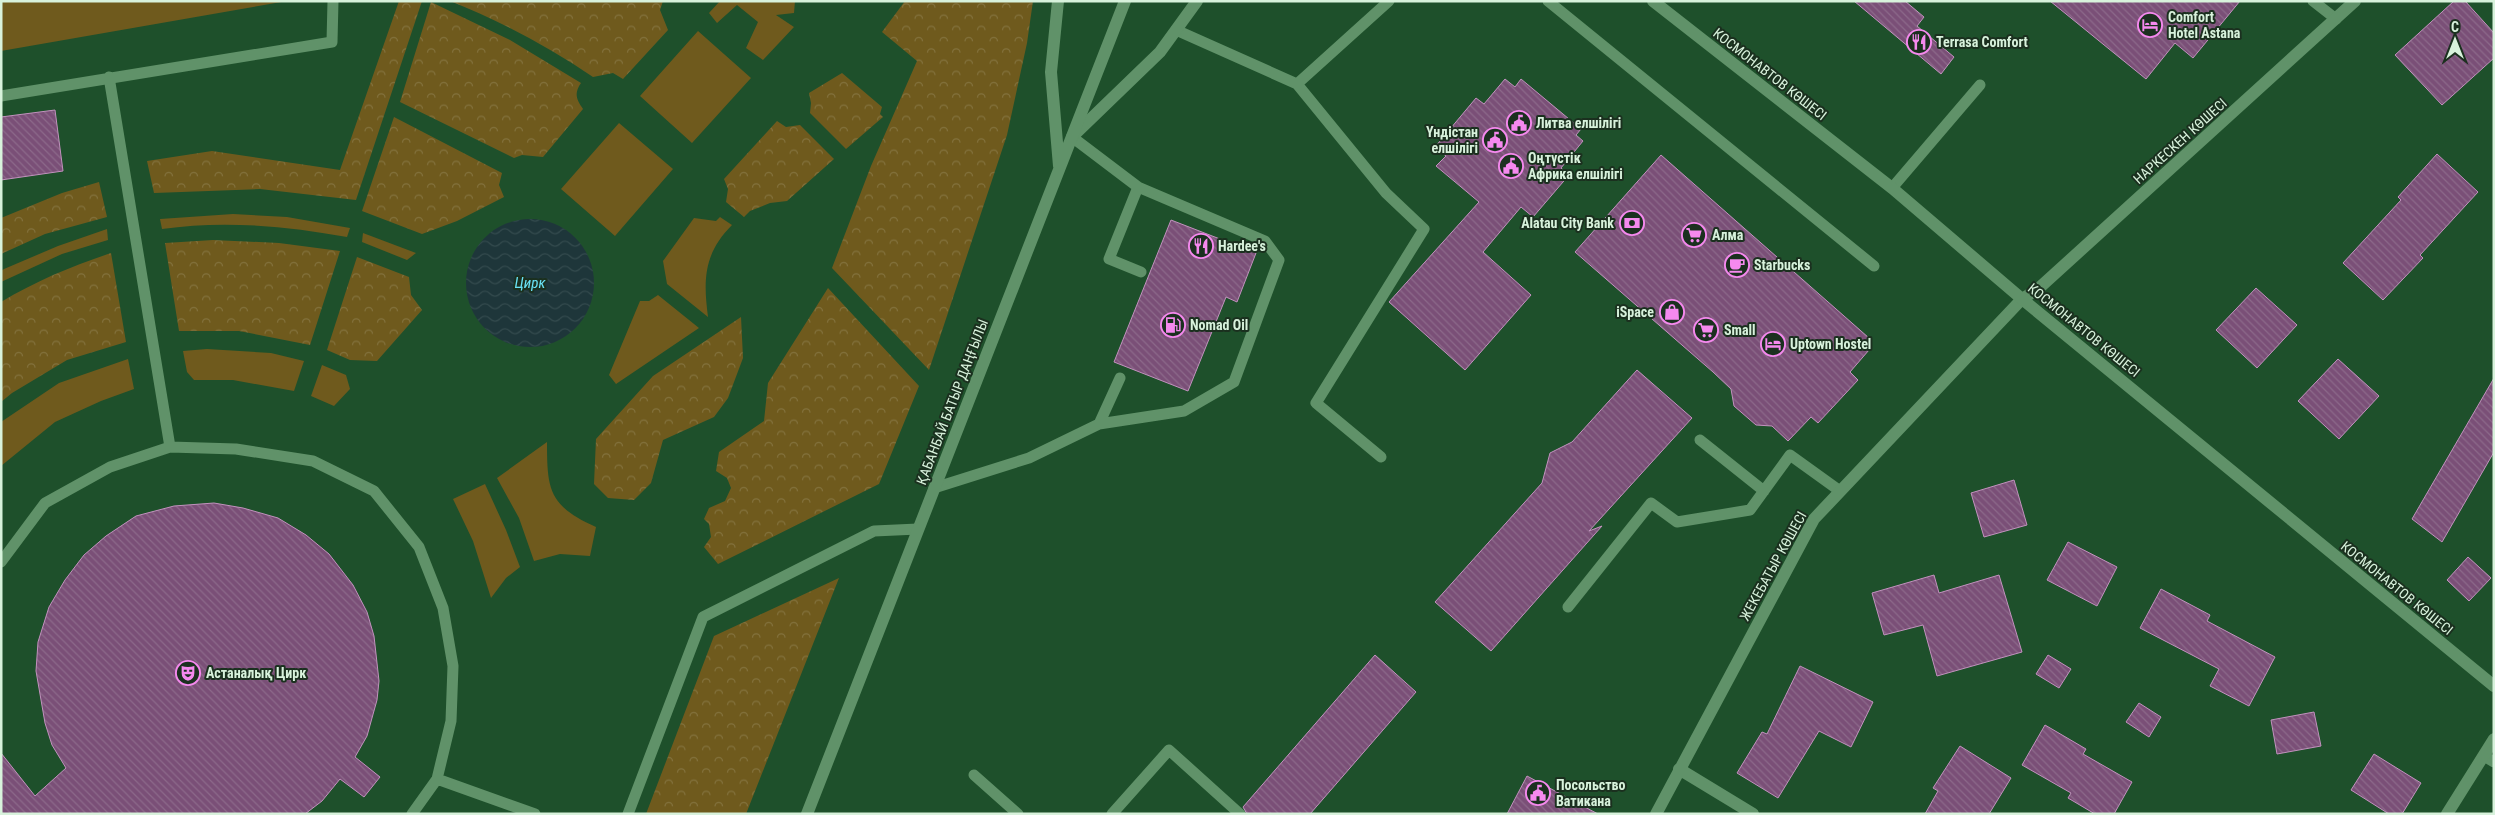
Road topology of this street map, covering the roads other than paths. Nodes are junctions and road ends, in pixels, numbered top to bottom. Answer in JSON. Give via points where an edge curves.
{"nodes":[{"id":1,"x":333,"y":1,"type":"edge"},
{"id":2,"x":1058,"y":1,"type":"edge"},
{"id":3,"x":1125,"y":1,"type":"edge"},
{"id":4,"x":1197,"y":1,"type":"edge"},
{"id":5,"x":1389,"y":1,"type":"edge"},
{"id":6,"x":1548,"y":1,"type":"edge"},
{"id":7,"x":1653,"y":1,"type":"edge"},
{"id":8,"x":2313,"y":1,"type":"edge"},
{"id":9,"x":2355,"y":1,"type":"edge"},
{"id":10,"x":2336,"y":19,"type":"junction"},
{"id":11,"x":1176,"y":30,"type":"junction"},
{"id":12,"x":109,"y":77,"type":"junction"},
{"id":13,"x":1297,"y":84,"type":"junction"},
{"id":14,"x":1980,"y":85,"type":"dead end"},
{"id":15,"x":1,"y":96,"type":"edge"},
{"id":16,"x":1072,"y":137,"type":"junction"},
{"id":17,"x":1059,"y":170,"type":"junction"},
{"id":18,"x":1138,"y":187,"type":"junction"},
{"id":19,"x":1892,"y":188,"type":"junction"},
{"id":20,"x":1874,"y":266,"type":"dead end"},
{"id":21,"x":1141,"y":272,"type":"dead end"},
{"id":22,"x":2022,"y":298,"type":"junction"},
{"id":23,"x":1120,"y":378,"type":"dead end"},
{"id":24,"x":1099,"y":424,"type":"junction"},
{"id":25,"x":1700,"y":440,"type":"dead end"},
{"id":26,"x":170,"y":448,"type":"junction"},
{"id":27,"x":1380,"y":457,"type":"dead end"},
{"id":28,"x":934,"y":488,"type":"junction"},
{"id":29,"x":1764,"y":491,"type":"junction"},
{"id":30,"x":1840,"y":491,"type":"junction"},
{"id":31,"x":918,"y":530,"type":"junction"},
{"id":32,"x":1,"y":562,"type":"edge"},
{"id":33,"x":1568,"y":607,"type":"dead end"},
{"id":34,"x":2494,"y":686,"type":"edge"},
{"id":35,"x":2494,"y":739,"type":"edge"},
{"id":36,"x":2489,"y":759,"type":"edge"},
{"id":37,"x":1679,"y":768,"type":"junction"},
{"id":38,"x":974,"y":775,"type":"dead end"},
{"id":39,"x":437,"y":779,"type":"junction"},
{"id":40,"x":412,"y":814,"type":"edge"},
{"id":41,"x":535,"y":814,"type":"edge"},
{"id":42,"x":628,"y":814,"type":"edge"},
{"id":43,"x":807,"y":814,"type":"edge"},
{"id":44,"x":1018,"y":814,"type":"edge"},
{"id":45,"x":1112,"y":814,"type":"edge"},
{"id":46,"x":1240,"y":814,"type":"edge"},
{"id":47,"x":1656,"y":814,"type":"edge"},
{"id":48,"x":1753,"y":814,"type":"edge"},
{"id":49,"x":2447,"y":814,"type":"edge"}],
"edges":[{"from":1,"to":12,"type":"lane","via":[[332,42]]},
{"from":2,"to":17,"type":"street","via":[[1051,72]]},
{"from":3,"to":16,"type":"street","name":"ҚАБАНБАЙ БАТЫР ДАҢҒЫЛЫ"},
{"from":4,"to":11,"type":"street"},
{"from":5,"to":13,"type":"lane"},
{"from":6,"to":20,"type":"lane"},
{"from":7,"to":19,"type":"street","name":"КОСМОНАВТОВ КӨШЕСІ"},
{"from":8,"to":10,"type":"lane"},
{"from":9,"to":10,"type":"street","name":"НАРКЕСКЕН КӨШЕСІ"},
{"from":10,"to":22,"type":"street","name":"НАРКЕСКЕН КӨШЕСІ","via":[[2038,289]]},
{"from":11,"to":13,"type":"lane"},
{"from":11,"to":16,"type":"street","via":[[1160,52]]},
{"from":12,"to":15,"type":"lane"},
{"from":12,"to":26,"type":"lane"},
{"from":13,"to":27,"type":"lane","via":[[1386,193],[1424,229],[1316,403]]},
{"from":14,"to":19,"type":"lane"},
{"from":16,"to":17,"type":"street","name":"ҚАБАНБАЙ БАТЫР ДАҢҒЫЛЫ"},
{"from":16,"to":18,"type":"lane"},
{"from":17,"to":28,"type":"street","name":"ҚАБАНБАЙ БАТЫР ДАҢҒЫЛЫ"},
{"from":18,"to":21,"type":"lane","via":[[1109,259]]},
{"from":18,"to":24,"type":"lane","via":[[1265,241],[1279,260],[1234,382],[1184,411]]},
{"from":19,"to":22,"type":"street","name":"КОСМОНАВТОВ КӨШЕСІ"},
{"from":22,"to":30,"type":"street","name":"ЖЕКЕБАТЫР КӨШЕСІ"},
{"from":22,"to":34,"type":"street","name":"КОСМОНАВТОВ КӨШЕСІ"},
{"from":23,"to":24,"type":"lane"},
{"from":24,"to":28,"type":"lane","via":[[1029,458]]},
{"from":25,"to":29,"type":"lane"},
{"from":26,"to":32,"type":"lane","via":[[110,467],[45,503]]},
{"from":26,"to":39,"type":"lane","via":[[236,449],[313,461],[374,491],[419,547],[443,608],[453,666],[451,721]]},
{"from":28,"to":31,"type":"street","name":"ҚАБАНБАЙ БАТЫР ДАҢҒЫЛЫ"},
{"from":29,"to":30,"type":"lane","via":[[1790,455]]},
{"from":29,"to":33,"type":"lane","via":[[1750,510],[1677,522],[1651,503]]},
{"from":30,"to":37,"type":"street","name":"ЖЕКЕБАТЫР КӨШЕСІ","via":[[1814,518]]},
{"from":31,"to":42,"type":"lane","via":[[874,531],[703,617]]},
{"from":31,"to":43,"type":"street","name":"ҚАБАНБАЙ БАТЫР ДАҢҒЫЛЫ"},
{"from":35,"to":36,"type":"street"},
{"from":36,"to":49,"type":"street"},
{"from":37,"to":47,"type":"street","name":"ЖЕКЕБАТЫР КӨШЕСІ"},
{"from":37,"to":48,"type":"street"},
{"from":38,"to":44,"type":"lane"},
{"from":39,"to":40,"type":"lane"},
{"from":39,"to":41,"type":"lane"},
{"from":45,"to":46,"type":"lane","via":[[1168,750]]}]}
